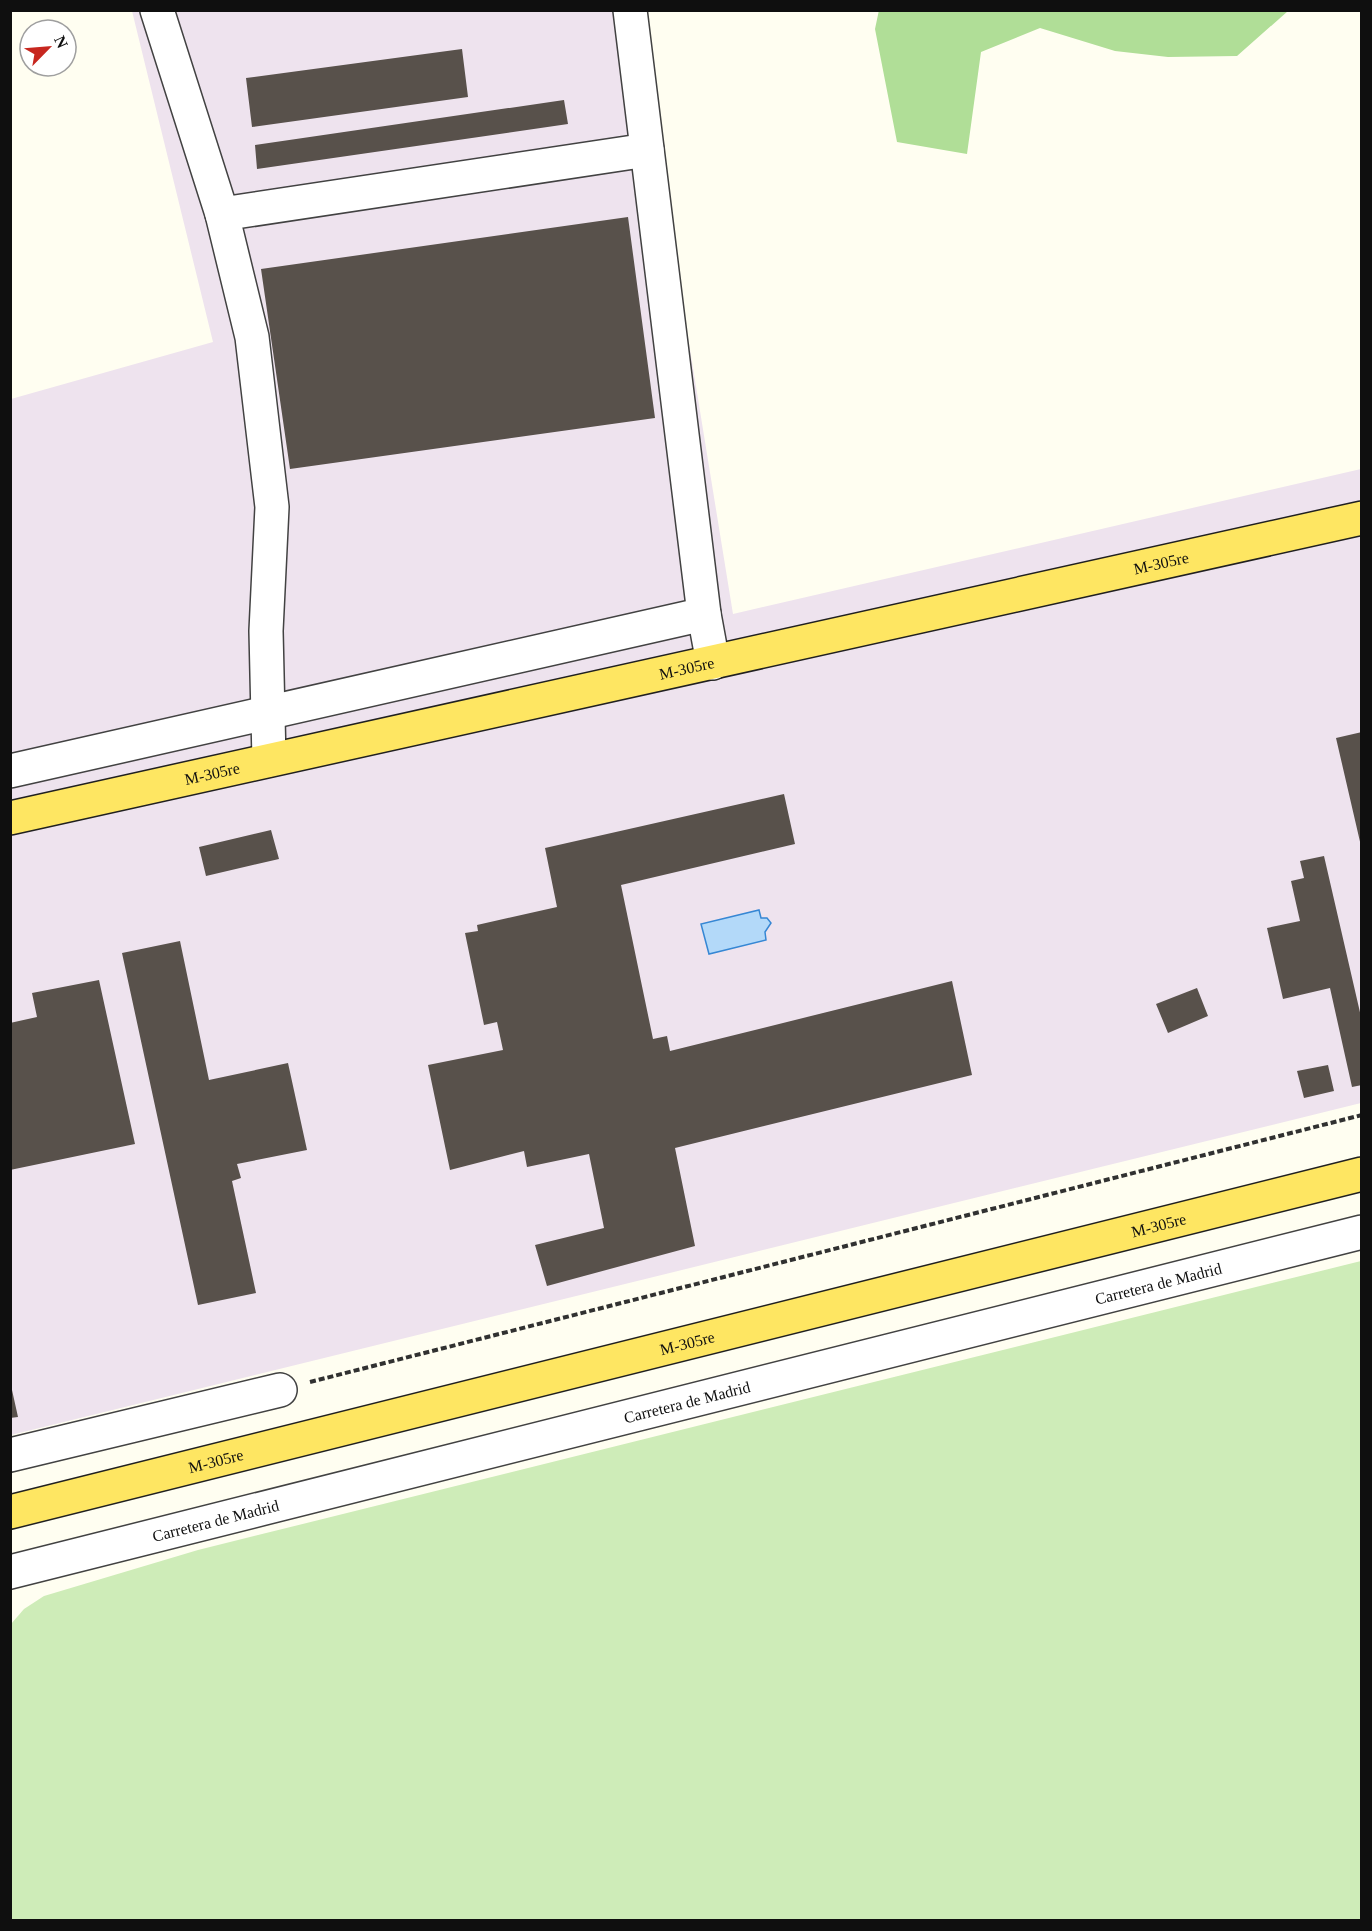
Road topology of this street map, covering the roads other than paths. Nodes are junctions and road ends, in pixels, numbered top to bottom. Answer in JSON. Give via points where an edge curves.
{"nodes":[{"id":1,"x":158,"y":10,"type":"edge"},
{"id":2,"x":630,"y":10,"type":"edge"},
{"id":3,"x":647,"y":150,"type":"junction"},
{"id":4,"x":222,"y":214,"type":"junction"},
{"id":5,"x":1362,"y":518,"type":"edge"},
{"id":6,"x":704,"y":614,"type":"junction"},
{"id":7,"x":713,"y":663,"type":"junction"},
{"id":8,"x":267,"y":711,"type":"junction"},
{"id":9,"x":270,"y":760,"type":"junction"},
{"id":10,"x":10,"y":771,"type":"edge"},
{"id":11,"x":10,"y":818,"type":"edge"},
{"id":12,"x":1362,"y":1174,"type":"edge"},
{"id":13,"x":1362,"y":1232,"type":"edge"},
{"id":14,"x":1362,"y":1242,"type":"edge"},
{"id":15,"x":1305,"y":1247,"type":"junction"},
{"id":16,"x":280,"y":1390,"type":"road end"},
{"id":17,"x":10,"y":1455,"type":"edge"},
{"id":18,"x":10,"y":1512,"type":"edge"},
{"id":19,"x":57,"y":1560,"type":"junction"},
{"id":20,"x":10,"y":1572,"type":"edge"},
{"id":21,"x":10,"y":1593,"type":"edge"}],
"edges":[{"from":1,"to":4,"type":"street"},
{"from":2,"to":3,"type":"street"},
{"from":3,"to":4,"type":"street"},
{"from":3,"to":6,"type":"street"},
{"from":4,"to":8,"type":"street","via":[[252,337],[272,507]]},
{"from":5,"to":7,"type":"main road","name":"M-305re"},
{"from":6,"to":7,"type":"street"},
{"from":6,"to":8,"type":"street"},
{"from":7,"to":9,"type":"main road","name":"M-305re"},
{"from":8,"to":9,"type":"street"},
{"from":8,"to":10,"type":"street"},
{"from":9,"to":11,"type":"main road","name":"M-305re"},
{"from":12,"to":18,"type":"main road","name":"M-305re"},
{"from":13,"to":15,"type":"street","name":"Carretera de Madrid"},
{"from":14,"to":15,"type":"street","via":[[1322,1251]]},
{"from":15,"to":19,"type":"street","name":"Carretera de Madrid"},
{"from":16,"to":17,"type":"street"},
{"from":19,"to":20,"type":"street","name":"Carretera de Madrid"},
{"from":19,"to":21,"type":"street","via":[[39,1582]]}]}
